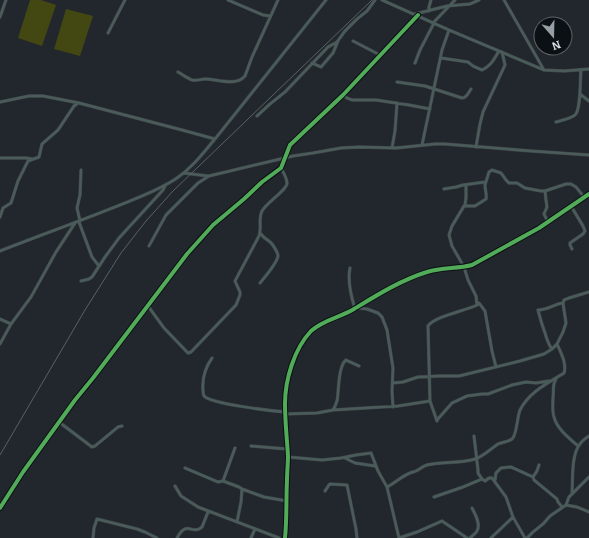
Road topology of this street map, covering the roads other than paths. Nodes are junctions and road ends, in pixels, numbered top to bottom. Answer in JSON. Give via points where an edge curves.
{"nodes":[{"id":1,"x":6,"y":0,"type":"edge"},
{"id":2,"x":125,"y":0,"type":"edge"},
{"id":3,"x":228,"y":0,"type":"edge"},
{"id":4,"x":278,"y":0,"type":"edge"},
{"id":5,"x":326,"y":0,"type":"edge"},
{"id":6,"x":375,"y":0,"type":"edge"},
{"id":7,"x":382,"y":0,"type":"edge"},
{"id":8,"x":431,"y":0,"type":"edge"},
{"id":9,"x":456,"y":0,"type":"edge"},
{"id":10,"x":479,"y":0,"type":"edge"},
{"id":11,"x":504,"y":0,"type":"edge"},
{"id":12,"x":450,"y":6,"type":"junction"},
{"id":13,"x":429,"y":11,"type":"junction"},
{"id":14,"x":416,"y":15,"type":"junction"},
{"id":15,"x":270,"y":16,"type":"junction"},
{"id":16,"x":0,"y":17,"type":"edge"},
{"id":17,"x":433,"y":23,"type":"junction"},
{"id":18,"x":449,"y":30,"type":"junction"},
{"id":19,"x":108,"y":33,"type":"dead end"},
{"id":20,"x":338,"y":41,"type":"junction"},
{"id":21,"x":353,"y":41,"type":"dead end"},
{"id":22,"x":500,"y":51,"type":"junction"},
{"id":23,"x":380,"y":55,"type":"junction"},
{"id":24,"x":441,"y":58,"type":"junction"},
{"id":25,"x":312,"y":63,"type":"junction"},
{"id":26,"x":415,"y":63,"type":"dead end"},
{"id":27,"x":544,"y":70,"type":"junction"},
{"id":28,"x":581,"y":70,"type":"junction"},
{"id":29,"x":589,"y":70,"type":"edge"},
{"id":30,"x":178,"y":72,"type":"dead end"},
{"id":31,"x":397,"y":82,"type":"dead end"},
{"id":32,"x":435,"y":89,"type":"junction"},
{"id":33,"x":471,"y":89,"type":"dead end"},
{"id":34,"x":580,"y":94,"type":"junction"},
{"id":35,"x":343,"y":95,"type":"junction"},
{"id":36,"x":589,"y":101,"type":"edge"},
{"id":37,"x":0,"y":102,"type":"edge"},
{"id":38,"x":79,"y":103,"type":"junction"},
{"id":39,"x":397,"y":103,"type":"junction"},
{"id":40,"x":430,"y":110,"type":"junction"},
{"id":41,"x":257,"y":116,"type":"dead end"},
{"id":42,"x":556,"y":122,"type":"dead end"},
{"id":43,"x":214,"y":139,"type":"junction"},
{"id":44,"x":422,"y":145,"type":"junction"},
{"id":45,"x":476,"y":147,"type":"junction"},
{"id":46,"x":392,"y":148,"type":"junction"},
{"id":47,"x":589,"y":155,"type":"edge"},
{"id":48,"x":286,"y":157,"type":"junction"},
{"id":49,"x":0,"y":158,"type":"edge"},
{"id":50,"x":32,"y":159,"type":"junction"},
{"id":51,"x":281,"y":168,"type":"junction"},
{"id":52,"x":81,"y":170,"type":"dead end"},
{"id":53,"x":184,"y":173,"type":"junction"},
{"id":54,"x":209,"y":176,"type":"junction"},
{"id":55,"x":486,"y":182,"type":"junction"},
{"id":56,"x":165,"y":185,"type":"junction"},
{"id":57,"x":466,"y":185,"type":"junction"},
{"id":58,"x":444,"y":189,"type":"dead end"},
{"id":59,"x":545,"y":191,"type":"junction"},
{"id":60,"x":589,"y":194,"type":"edge"},
{"id":61,"x":584,"y":197,"type":"junction"},
{"id":62,"x":465,"y":206,"type":"junction"},
{"id":63,"x":571,"y":206,"type":"junction"},
{"id":64,"x":0,"y":217,"type":"edge"},
{"id":65,"x":78,"y":222,"type":"junction"},
{"id":66,"x":548,"y":222,"type":"junction"},
{"id":67,"x":260,"y":233,"type":"junction"},
{"id":68,"x":149,"y":246,"type":"dead end"},
{"id":69,"x":572,"y":250,"type":"dead end"},
{"id":70,"x":0,"y":252,"type":"edge"},
{"id":71,"x":99,"y":266,"type":"junction"},
{"id":72,"x":464,"y":267,"type":"junction"},
{"id":73,"x":350,"y":268,"type":"dead end"},
{"id":74,"x":81,"y":280,"type":"dead end"},
{"id":75,"x":260,"y":283,"type":"dead end"},
{"id":76,"x":589,"y":292,"type":"edge"},
{"id":77,"x":478,"y":304,"type":"junction"},
{"id":78,"x":563,"y":304,"type":"junction"},
{"id":79,"x":148,"y":306,"type":"junction"},
{"id":80,"x":356,"y":308,"type":"junction"},
{"id":81,"x":0,"y":319,"type":"edge"},
{"id":82,"x":11,"y":324,"type":"junction"},
{"id":83,"x":0,"y":343,"type":"edge"},
{"id":84,"x":557,"y":344,"type":"junction"},
{"id":85,"x":552,"y":349,"type":"junction"},
{"id":86,"x":212,"y":358,"type":"dead end"},
{"id":87,"x":359,"y":366,"type":"dead end"},
{"id":88,"x":496,"y":367,"type":"junction"},
{"id":89,"x":429,"y":377,"type":"junction"},
{"id":90,"x":556,"y":378,"type":"junction"},
{"id":91,"x":551,"y":381,"type":"junction"},
{"id":92,"x":393,"y":383,"type":"junction"},
{"id":93,"x":430,"y":401,"type":"junction"},
{"id":94,"x":393,"y":407,"type":"junction"},
{"id":95,"x":333,"y":410,"type":"junction"},
{"id":96,"x":286,"y":413,"type":"junction"},
{"id":97,"x":59,"y":422,"type":"junction"},
{"id":98,"x":122,"y":426,"type":"dead end"},
{"id":99,"x":474,"y":436,"type":"dead end"},
{"id":100,"x":588,"y":437,"type":"edge"},
{"id":101,"x":251,"y":446,"type":"dead end"},
{"id":102,"x":578,"y":446,"type":"junction"},
{"id":103,"x":235,"y":448,"type":"dead end"},
{"id":104,"x":287,"y":449,"type":"junction"},
{"id":105,"x":288,"y":457,"type":"junction"},
{"id":106,"x":345,"y":457,"type":"junction"},
{"id":107,"x":477,"y":459,"type":"junction"},
{"id":108,"x":375,"y":466,"type":"junction"},
{"id":109,"x":539,"y":466,"type":"dead end"},
{"id":110,"x":185,"y":468,"type":"dead end"},
{"id":111,"x":533,"y":477,"type":"junction"},
{"id":112,"x":589,"y":477,"type":"edge"},
{"id":113,"x":482,"y":479,"type":"junction"},
{"id":114,"x":223,"y":481,"type":"junction"},
{"id":115,"x":495,"y":481,"type":"junction"},
{"id":116,"x":175,"y":486,"type":"dead end"},
{"id":117,"x":387,"y":487,"type":"junction"},
{"id":118,"x":242,"y":489,"type":"junction"},
{"id":119,"x":325,"y":491,"type":"dead end"},
{"id":120,"x":572,"y":494,"type":"junction"},
{"id":121,"x":434,"y":497,"type":"dead end"},
{"id":122,"x":287,"y":501,"type":"junction"},
{"id":123,"x":566,"y":505,"type":"junction"},
{"id":124,"x":562,"y":507,"type":"junction"},
{"id":125,"x":0,"y":508,"type":"edge"},
{"id":126,"x":472,"y":508,"type":"dead end"},
{"id":127,"x":208,"y":512,"type":"junction"},
{"id":128,"x":589,"y":512,"type":"edge"},
{"id":129,"x":513,"y":517,"type":"junction"},
{"id":130,"x":237,"y":522,"type":"junction"},
{"id":131,"x":255,"y":529,"type":"junction"},
{"id":132,"x":93,"y":538,"type":"edge"},
{"id":133,"x":157,"y":538,"type":"edge"},
{"id":134,"x":177,"y":538,"type":"edge"},
{"id":135,"x":251,"y":538,"type":"edge"},
{"id":136,"x":279,"y":538,"type":"edge"},
{"id":137,"x":286,"y":538,"type":"edge"},
{"id":138,"x":357,"y":538,"type":"edge"},
{"id":139,"x":399,"y":538,"type":"edge"},
{"id":140,"x":467,"y":538,"type":"edge"},
{"id":141,"x":470,"y":538,"type":"edge"},
{"id":142,"x":491,"y":538,"type":"edge"},
{"id":143,"x":526,"y":538,"type":"edge"}],
"edges":[{"from":1,"to":16,"type":"street"},
{"from":2,"to":19,"type":"street"},
{"from":3,"to":15,"type":"street"},
{"from":4,"to":15,"type":"street"},
{"from":5,"to":43,"type":"street"},
{"from":6,"to":20,"type":"street","via":[[367,12],[357,19]]},
{"from":7,"to":14,"type":"street"},
{"from":8,"to":13,"type":"street"},
{"from":9,"to":12,"type":"street"},
{"from":10,"to":12,"type":"street","via":[[470,4]]},
{"from":11,"to":27,"type":"street"},
{"from":12,"to":13,"type":"street"},
{"from":12,"to":17,"type":"street"},
{"from":13,"to":14,"type":"street"},
{"from":14,"to":17,"type":"street"},
{"from":14,"to":23,"type":"street"},
{"from":15,"to":30,"type":"street","via":[[244,78],[232,82],[196,80]]},
{"from":17,"to":18,"type":"street"},
{"from":17,"to":26,"type":"street"},
{"from":18,"to":22,"type":"street"},
{"from":18,"to":24,"type":"street"},
{"from":20,"to":25,"type":"street"},
{"from":20,"to":25,"type":"street","via":[[333,53],[320,68]]},
{"from":21,"to":23,"type":"street"},
{"from":22,"to":24,"type":"street","via":[[492,63],[482,70],[468,62]]},
{"from":22,"to":27,"type":"street"},
{"from":22,"to":45,"type":"street","via":[[505,65],[483,112]]},
{"from":23,"to":35,"type":"street"},
{"from":24,"to":32,"type":"street"},
{"from":25,"to":41,"type":"street","via":[[285,92]]},
{"from":27,"to":28,"type":"street"},
{"from":28,"to":29,"type":"street"},
{"from":28,"to":34,"type":"street"},
{"from":31,"to":32,"type":"street"},
{"from":32,"to":33,"type":"street","via":[[463,98]]},
{"from":32,"to":40,"type":"street"},
{"from":34,"to":36,"type":"street"},
{"from":34,"to":42,"type":"street","via":[[576,114]]},
{"from":35,"to":39,"type":"street","via":[[352,100]]},
{"from":35,"to":48,"type":"street","via":[[290,145]]},
{"from":37,"to":38,"type":"street","via":[[43,96]]},
{"from":38,"to":43,"type":"street"},
{"from":38,"to":50,"type":"street","via":[[74,106],[58,130],[42,144],[39,157]]},
{"from":39,"to":40,"type":"street"},
{"from":39,"to":46,"type":"street"},
{"from":40,"to":44,"type":"street"},
{"from":43,"to":53,"type":"street"},
{"from":44,"to":45,"type":"street"},
{"from":44,"to":46,"type":"street"},
{"from":45,"to":47,"type":"street"},
{"from":46,"to":48,"type":"street","via":[[341,148]]},
{"from":48,"to":51,"type":"street"},
{"from":48,"to":54,"type":"street"},
{"from":49,"to":50,"type":"street"},
{"from":50,"to":64,"type":"street","via":[[28,161],[11,202],[3,208]]},
{"from":51,"to":67,"type":"street","via":[[288,184],[262,211]]},
{"from":51,"to":79,"type":"street","via":[[213,225],[187,254]]},
{"from":52,"to":65,"type":"street"},
{"from":53,"to":54,"type":"street"},
{"from":53,"to":56,"type":"street"},
{"from":54,"to":68,"type":"street","via":[[166,216]]},
{"from":55,"to":57,"type":"street"},
{"from":55,"to":59,"type":"street","via":[[489,172],[494,170],[501,173],[509,183]]},
{"from":55,"to":62,"type":"street","via":[[486,199],[475,206]]},
{"from":56,"to":65,"type":"street"},
{"from":56,"to":71,"type":"street","via":[[119,238]]},
{"from":57,"to":58,"type":"street"},
{"from":57,"to":62,"type":"street"},
{"from":59,"to":61,"type":"street","via":[[571,184]]},
{"from":59,"to":66,"type":"street","via":[[547,207],[544,215]]},
{"from":60,"to":61,"type":"street"},
{"from":61,"to":63,"type":"street"},
{"from":62,"to":72,"type":"street","via":[[449,235]]},
{"from":63,"to":66,"type":"street"},
{"from":63,"to":69,"type":"street","via":[[585,231],[570,243]]},
{"from":65,"to":70,"type":"street"},
{"from":65,"to":71,"type":"street","via":[[92,257]]},
{"from":65,"to":82,"type":"street"},
{"from":66,"to":72,"type":"street","via":[[510,245]]},
{"from":67,"to":75,"type":"street","via":[[272,243],[278,254],[274,265]]},
{"from":67,"to":79,"type":"street","via":[[235,281],[240,292],[237,303],[191,352],[187,352],[164,328]]},
{"from":71,"to":74,"type":"street","via":[[92,277]]},
{"from":72,"to":77,"type":"street"},
{"from":72,"to":80,"type":"street","via":[[422,274],[395,285]]},
{"from":73,"to":80,"type":"street","via":[[350,286]]},
{"from":76,"to":78,"type":"street","via":[[564,300]]},
{"from":77,"to":88,"type":"street","via":[[485,311]]},
{"from":77,"to":89,"type":"street","via":[[430,323]]},
{"from":78,"to":84,"type":"street","via":[[566,323]]},
{"from":78,"to":85,"type":"street","via":[[538,310]]},
{"from":79,"to":97,"type":"street"},
{"from":80,"to":92,"type":"street","via":[[378,313],[382,317],[390,345]]},
{"from":80,"to":96,"type":"street","via":[[315,328],[304,340],[296,354],[290,374],[286,393]]},
{"from":81,"to":82,"type":"street"},
{"from":82,"to":83,"type":"street"},
{"from":84,"to":85,"type":"street"},
{"from":84,"to":90,"type":"street","via":[[566,369]]},
{"from":85,"to":88,"type":"street","via":[[537,356]]},
{"from":86,"to":96,"type":"street","via":[[204,376],[203,395],[230,404]]},
{"from":87,"to":95,"type":"street","via":[[346,360],[343,363],[337,402]]},
{"from":88,"to":89,"type":"street","via":[[459,376]]},
{"from":89,"to":92,"type":"street"},
{"from":89,"to":93,"type":"street"},
{"from":90,"to":91,"type":"street"},
{"from":90,"to":102,"type":"street","via":[[553,383],[554,418],[563,432]]},
{"from":91,"to":93,"type":"street","via":[[526,382],[488,394],[467,396],[452,403],[437,421]]},
{"from":91,"to":107,"type":"street","via":[[529,398],[521,409],[514,438],[498,444]]},
{"from":92,"to":94,"type":"street"},
{"from":93,"to":94,"type":"street"},
{"from":94,"to":95,"type":"street"},
{"from":95,"to":96,"type":"street"},
{"from":96,"to":104,"type":"street"},
{"from":97,"to":98,"type":"street","via":[[92,448]]},
{"from":97,"to":125,"type":"street"},
{"from":99,"to":107,"type":"street"},
{"from":100,"to":102,"type":"street"},
{"from":101,"to":104,"type":"street"},
{"from":102,"to":120,"type":"street","via":[[573,462]]},
{"from":103,"to":114,"type":"street"},
{"from":104,"to":105,"type":"street"},
{"from":105,"to":106,"type":"street","via":[[322,460]]},
{"from":105,"to":122,"type":"street"},
{"from":106,"to":108,"type":"street","via":[[355,463]]},
{"from":106,"to":108,"type":"street","via":[[371,453]]},
{"from":107,"to":113,"type":"street","via":[[478,473]]},
{"from":107,"to":117,"type":"street","via":[[424,466]]},
{"from":108,"to":117,"type":"street"},
{"from":109,"to":111,"type":"street"},
{"from":110,"to":114,"type":"street","via":[[218,482]]},
{"from":111,"to":115,"type":"street","via":[[510,467],[501,468],[496,473]]},
{"from":111,"to":124,"type":"street"},
{"from":112,"to":120,"type":"street"},
{"from":113,"to":115,"type":"street","via":[[485,481],[492,478]]},
{"from":113,"to":121,"type":"street"},
{"from":114,"to":118,"type":"street"},
{"from":115,"to":129,"type":"street","via":[[506,497]]},
{"from":116,"to":127,"type":"street","via":[[181,496]]},
{"from":117,"to":139,"type":"street"},
{"from":118,"to":122,"type":"street"},
{"from":118,"to":130,"type":"street"},
{"from":119,"to":138,"type":"street","via":[[330,484],[347,485]]},
{"from":120,"to":123,"type":"street"},
{"from":122,"to":137,"type":"street"},
{"from":123,"to":124,"type":"street"},
{"from":123,"to":128,"type":"street"},
{"from":124,"to":143,"type":"street"},
{"from":126,"to":141,"type":"street","via":[[478,528]]},
{"from":127,"to":130,"type":"street"},
{"from":127,"to":134,"type":"street","via":[[200,529],[184,529]]},
{"from":129,"to":142,"type":"street"},
{"from":129,"to":143,"type":"street"},
{"from":130,"to":131,"type":"street"},
{"from":131,"to":135,"type":"street"},
{"from":131,"to":136,"type":"street"},
{"from":132,"to":133,"type":"street","via":[[97,519],[137,529]]},
{"from":139,"to":140,"type":"street","via":[[442,521]]}]}
